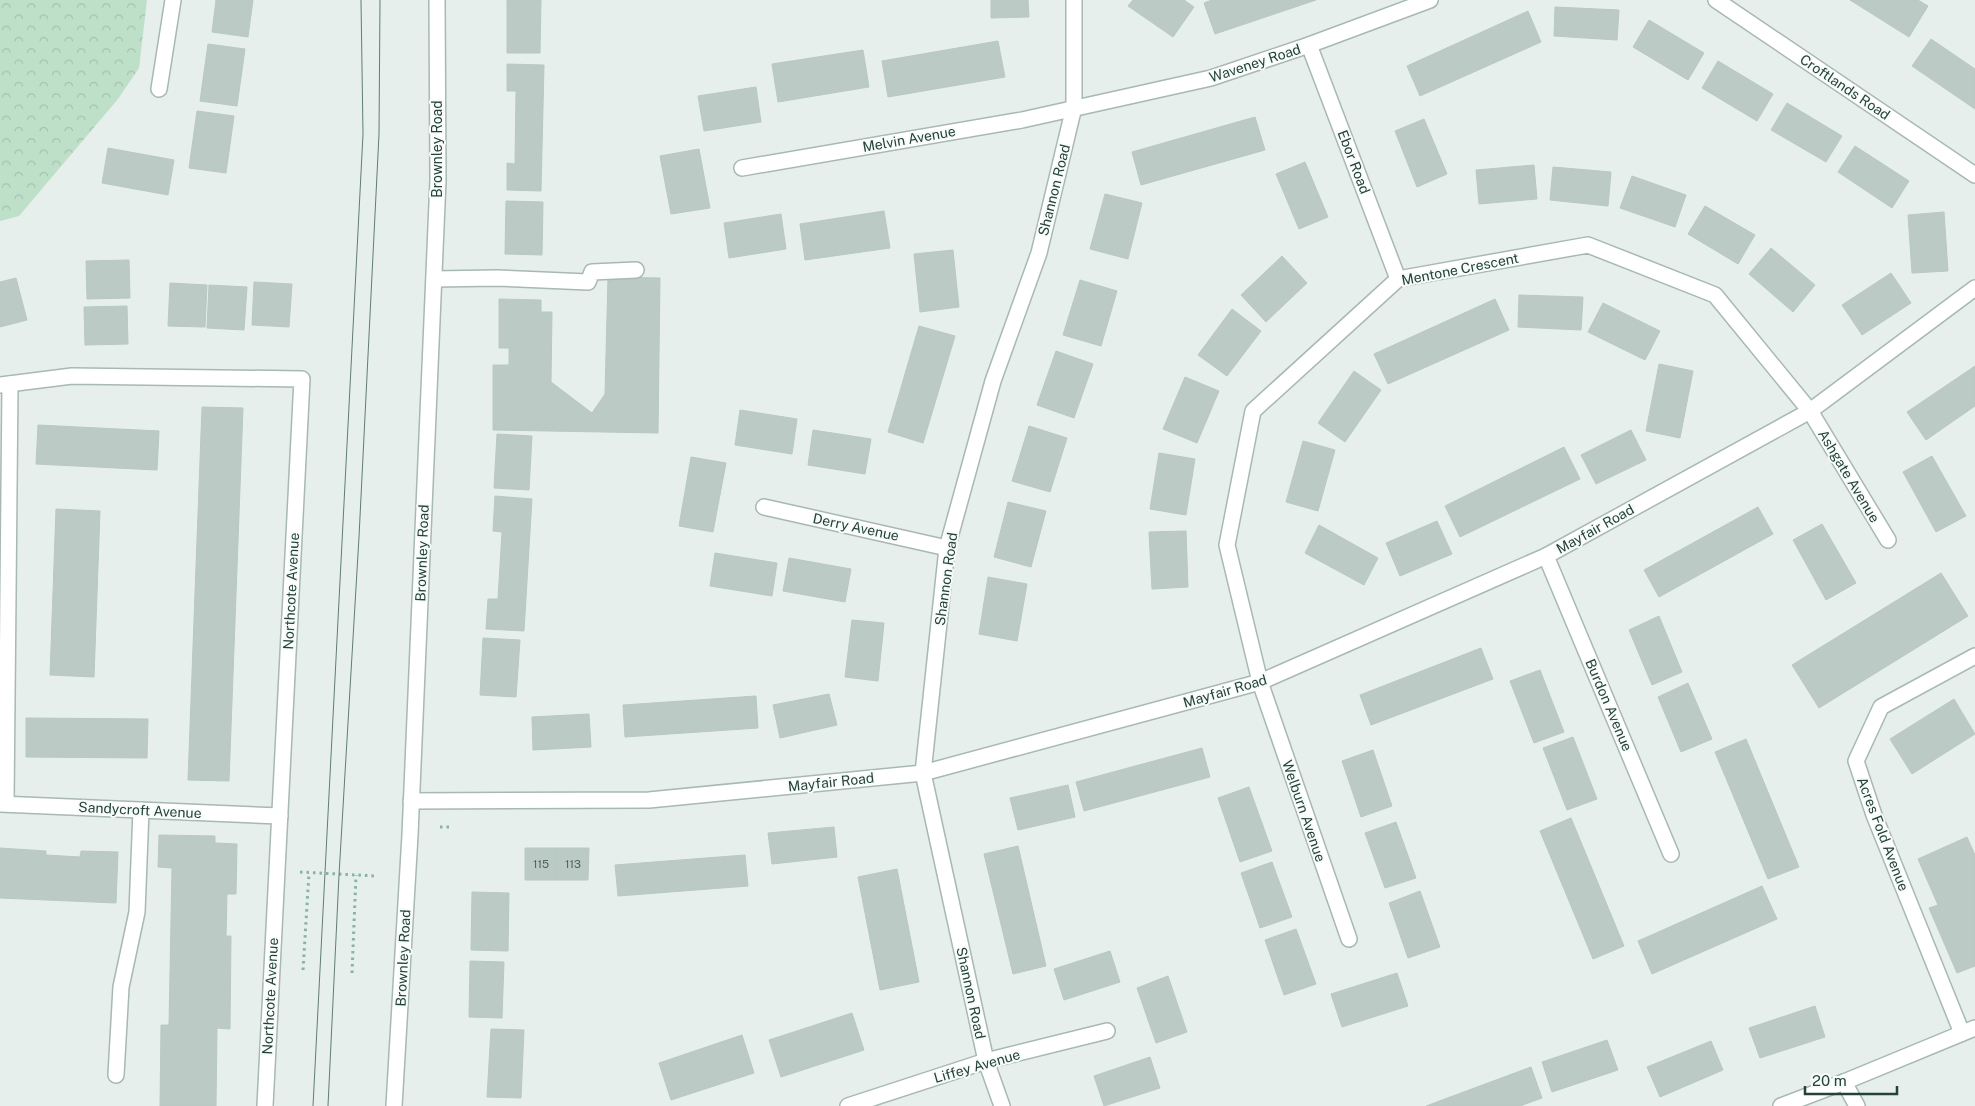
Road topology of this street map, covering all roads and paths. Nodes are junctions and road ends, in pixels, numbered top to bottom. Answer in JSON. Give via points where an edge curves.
{"nodes":[{"id":1,"x":173,"y":0,"type":"edge"},
{"id":2,"x":437,"y":0,"type":"edge"},
{"id":3,"x":1074,"y":0,"type":"edge"},
{"id":4,"x":1430,"y":0,"type":"edge"},
{"id":5,"x":1716,"y":0,"type":"edge"},
{"id":6,"x":1309,"y":45,"type":"junction"},
{"id":7,"x":159,"y":89,"type":"dead end"},
{"id":8,"x":1074,"y":107,"type":"junction"},
{"id":9,"x":742,"y":168,"type":"dead end"},
{"id":10,"x":1975,"y":175,"type":"edge"},
{"id":11,"x":636,"y":270,"type":"dead end"},
{"id":12,"x":434,"y":279,"type":"junction"},
{"id":13,"x":1398,"y":279,"type":"junction"},
{"id":14,"x":1975,"y":288,"type":"edge"},
{"id":15,"x":5,"y":384,"type":"edge"},
{"id":16,"x":1810,"y":411,"type":"junction"},
{"id":17,"x":764,"y":507,"type":"dead end"},
{"id":18,"x":1888,"y":540,"type":"dead end"},
{"id":19,"x":948,"y":548,"type":"junction"},
{"id":20,"x":1546,"y":556,"type":"junction"},
{"id":21,"x":1975,"y":656,"type":"edge"},
{"id":22,"x":1260,"y":682,"type":"junction"},
{"id":23,"x":923,"y":773,"type":"junction"},
{"id":24,"x":411,"y":801,"type":"junction"},
{"id":25,"x":3,"y":803,"type":"edge"},
{"id":26,"x":141,"y":810,"type":"junction"},
{"id":27,"x":280,"y":816,"type":"junction"},
{"id":28,"x":439,"y":827,"type":"dead end"},
{"id":29,"x":450,"y":827,"type":"dead end"},
{"id":30,"x":1671,"y":854,"type":"dead end"},
{"id":31,"x":277,"y":870,"type":"junction"},
{"id":32,"x":309,"y":873,"type":"junction"},
{"id":33,"x":356,"y":875,"type":"junction"},
{"id":34,"x":375,"y":876,"type":"dead end"},
{"id":35,"x":1349,"y":939,"type":"dead end"},
{"id":36,"x":303,"y":970,"type":"dead end"},
{"id":37,"x":352,"y":973,"type":"dead end"},
{"id":38,"x":1968,"y":1030,"type":"edge"},
{"id":39,"x":1107,"y":1031,"type":"dead end"},
{"id":40,"x":986,"y":1061,"type":"junction"},
{"id":41,"x":116,"y":1075,"type":"dead end"},
{"id":42,"x":1844,"y":1082,"type":"junction"},
{"id":43,"x":265,"y":1106,"type":"edge"},
{"id":44,"x":394,"y":1106,"type":"edge"},
{"id":45,"x":848,"y":1106,"type":"edge"},
{"id":46,"x":1002,"y":1106,"type":"edge"},
{"id":47,"x":1781,"y":1106,"type":"edge"},
{"id":48,"x":1858,"y":1106,"type":"edge"}],
"edges":[{"from":1,"to":7,"type":"street"},
{"from":2,"to":12,"type":"street","name":"Brownley Road","via":[[438,180]]},
{"from":3,"to":8,"type":"street","name":"Shannon Road"},
{"from":4,"to":6,"type":"street","name":"Waveney Road"},
{"from":5,"to":10,"type":"street","name":"Croftlands Road"},
{"from":6,"to":8,"type":"street","name":"Waveney Road","via":[[1211,78]]},
{"from":6,"to":13,"type":"street","name":"Ebor Road"},
{"from":8,"to":9,"type":"street","name":"Melvin Avenue","via":[[1022,120]]},
{"from":8,"to":19,"type":"street","name":"Shannon Road","via":[[1039,254],[993,382]]},
{"from":11,"to":12,"type":"street","via":[[592,272],[588,282]]},
{"from":12,"to":24,"type":"street","name":"Brownley Road"},
{"from":13,"to":16,"type":"street","name":"Mentone Crescent","via":[[1588,245],[1715,295]]},
{"from":13,"to":22,"type":"street","name":"Mentone Crescent","via":[[1253,411],[1227,545]]},
{"from":14,"to":16,"type":"street","name":"Mayfair Road"},
{"from":15,"to":25,"type":"street"},
{"from":15,"to":27,"type":"street","name":"Northcote Avenue","via":[[72,376],[302,379]]},
{"from":16,"to":18,"type":"street","name":"Ashgate Avenue"},
{"from":16,"to":20,"type":"street","name":"Mayfair Road"},
{"from":17,"to":19,"type":"street","name":"Derry Avenue"},
{"from":19,"to":23,"type":"street","name":"Shannon Road"},
{"from":20,"to":22,"type":"street","name":"Mayfair Road"},
{"from":20,"to":30,"type":"street","name":"Burdon Avenue"},
{"from":21,"to":38,"type":"street","name":"Acres Fold Avenue","via":[[1881,707],[1856,761],[1874,815]]},
{"from":22,"to":23,"type":"street","name":"Mayfair Road"},
{"from":22,"to":35,"type":"street","name":"Welburn Avenue"},
{"from":23,"to":24,"type":"street","name":"Mayfair Road","via":[[649,800]]},
{"from":23,"to":40,"type":"street","name":"Shannon Road"},
{"from":24,"to":44,"type":"street","name":"Brownley Road"},
{"from":25,"to":26,"type":"street","name":"Sandycroft Avenue"},
{"from":26,"to":27,"type":"street","name":"Sandycroft Avenue"},
{"from":26,"to":41,"type":"street","via":[[137,912],[121,987]]},
{"from":27,"to":31,"type":"street","name":"Northcote Avenue"},
{"from":28,"to":29,"type":"path"},
{"from":31,"to":32,"type":"path"},
{"from":31,"to":43,"type":"street","name":"Northcote Avenue"},
{"from":32,"to":33,"type":"path"},
{"from":32,"to":36,"type":"path"},
{"from":33,"to":34,"type":"path"},
{"from":33,"to":37,"type":"path"},
{"from":38,"to":42,"type":"street"},
{"from":39,"to":40,"type":"street","name":"Liffey Avenue"},
{"from":40,"to":45,"type":"street","name":"Liffey Avenue"},
{"from":40,"to":46,"type":"street","name":"Shannon Road"},
{"from":42,"to":47,"type":"street"},
{"from":42,"to":48,"type":"street"}]}
